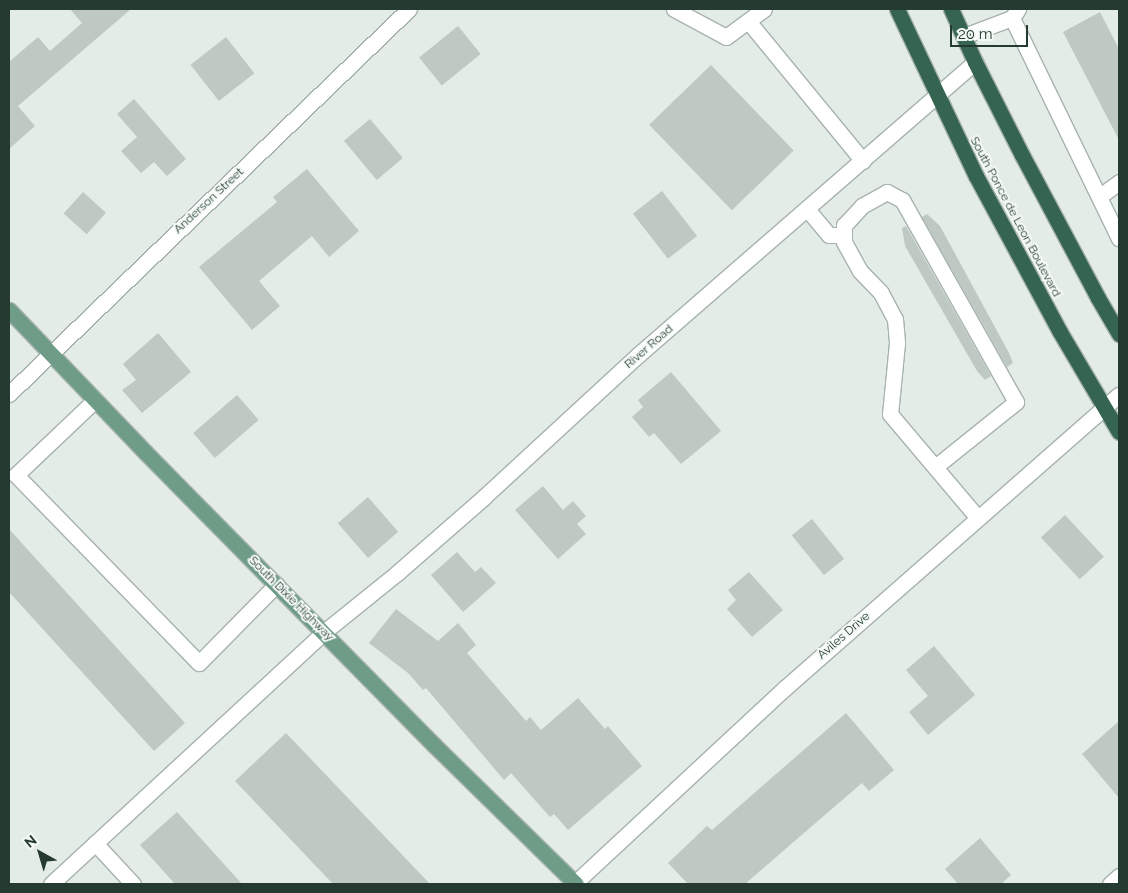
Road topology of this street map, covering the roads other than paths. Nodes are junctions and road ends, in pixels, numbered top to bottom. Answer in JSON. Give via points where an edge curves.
{"nodes":[{"id":1,"x":410,"y":9,"type":"edge"},
{"id":2,"x":674,"y":9,"type":"edge"},
{"id":3,"x":764,"y":9,"type":"edge"},
{"id":4,"x":897,"y":9,"type":"edge"},
{"id":5,"x":951,"y":9,"type":"edge"},
{"id":6,"x":1015,"y":14,"type":"edge"},
{"id":7,"x":748,"y":21,"type":"junction"},
{"id":8,"x":964,"y":36,"type":"junction"},
{"id":9,"x":975,"y":62,"type":"junction"},
{"id":10,"x":936,"y":96,"type":"junction"},
{"id":11,"x":863,"y":161,"type":"junction"},
{"id":12,"x":1119,"y":182,"type":"edge"},
{"id":13,"x":1100,"y":196,"type":"junction"},
{"id":14,"x":807,"y":209,"type":"junction"},
{"id":15,"x":844,"y":235,"type":"junction"},
{"id":16,"x":1119,"y":238,"type":"edge"},
{"id":17,"x":9,"y":310,"type":"edge"},
{"id":18,"x":1119,"y":334,"type":"edge"},
{"id":19,"x":50,"y":354,"type":"junction"},
{"id":20,"x":9,"y":394,"type":"edge"},
{"id":21,"x":1119,"y":395,"type":"edge"},
{"id":22,"x":95,"y":400,"type":"junction"},
{"id":23,"x":1104,"y":407,"type":"junction"},
{"id":24,"x":1119,"y":432,"type":"edge"},
{"id":25,"x":935,"y":467,"type":"junction"},
{"id":26,"x":978,"y":518,"type":"junction"},
{"id":27,"x":276,"y":585,"type":"junction"},
{"id":28,"x":324,"y":632,"type":"junction"},
{"id":29,"x":95,"y":843,"type":"junction"},
{"id":30,"x":1119,"y":876,"type":"edge"},
{"id":31,"x":51,"y":884,"type":"edge"},
{"id":32,"x":133,"y":884,"type":"edge"},
{"id":33,"x":575,"y":884,"type":"edge"},
{"id":34,"x":1110,"y":884,"type":"edge"}],
"edges":[{"from":1,"to":19,"type":"street","name":"Anderson Street"},
{"from":2,"to":7,"type":"street","via":[[726,37]]},
{"from":3,"to":7,"type":"street"},
{"from":4,"to":10,"type":"highway","name":"South Ponce de Leon Boulevard"},
{"from":5,"to":8,"type":"highway"},
{"from":6,"to":8,"type":"street"},
{"from":6,"to":13,"type":"street"},
{"from":7,"to":11,"type":"street"},
{"from":8,"to":9,"type":"highway"},
{"from":9,"to":10,"type":"street","name":"River Road"},
{"from":9,"to":18,"type":"highway"},
{"from":10,"to":11,"type":"street","name":"River Road"},
{"from":10,"to":23,"type":"highway","name":"South Ponce de Leon Boulevard","via":[[1015,251]]},
{"from":11,"to":14,"type":"street","name":"River Road"},
{"from":12,"to":13,"type":"street"},
{"from":13,"to":16,"type":"street"},
{"from":14,"to":15,"type":"street","via":[[829,235]]},
{"from":14,"to":28,"type":"street","name":"River Road","via":[[638,356],[470,510]]},
{"from":15,"to":25,"type":"street","via":[[844,242],[860,271],[881,293],[895,319],[897,343],[890,414]]},
{"from":15,"to":25,"type":"street","via":[[844,225],[862,206],[887,192],[902,200],[1016,402]]},
{"from":17,"to":19,"type":"main road","name":"South Dixie Highway"},
{"from":19,"to":20,"type":"street","name":"Anderson Street"},
{"from":19,"to":22,"type":"main road","name":"South Dixie Highway"},
{"from":21,"to":23,"type":"street","name":"Aviles Drive"},
{"from":22,"to":27,"type":"main road","name":"South Dixie Highway"},
{"from":22,"to":27,"type":"street","via":[[16,476],[199,663]]},
{"from":23,"to":24,"type":"highway","name":"South Ponce de Leon Boulevard"},
{"from":23,"to":26,"type":"street","name":"Aviles Drive"},
{"from":25,"to":26,"type":"street"},
{"from":26,"to":33,"type":"street","name":"Aviles Drive","via":[[785,688]]},
{"from":27,"to":28,"type":"main road","name":"South Dixie Highway"},
{"from":28,"to":29,"type":"street","name":"River Road"},
{"from":28,"to":33,"type":"main road","name":"South Dixie Highway"},
{"from":29,"to":31,"type":"street","name":"River Road"},
{"from":29,"to":32,"type":"street"},
{"from":30,"to":34,"type":"street"}]}
